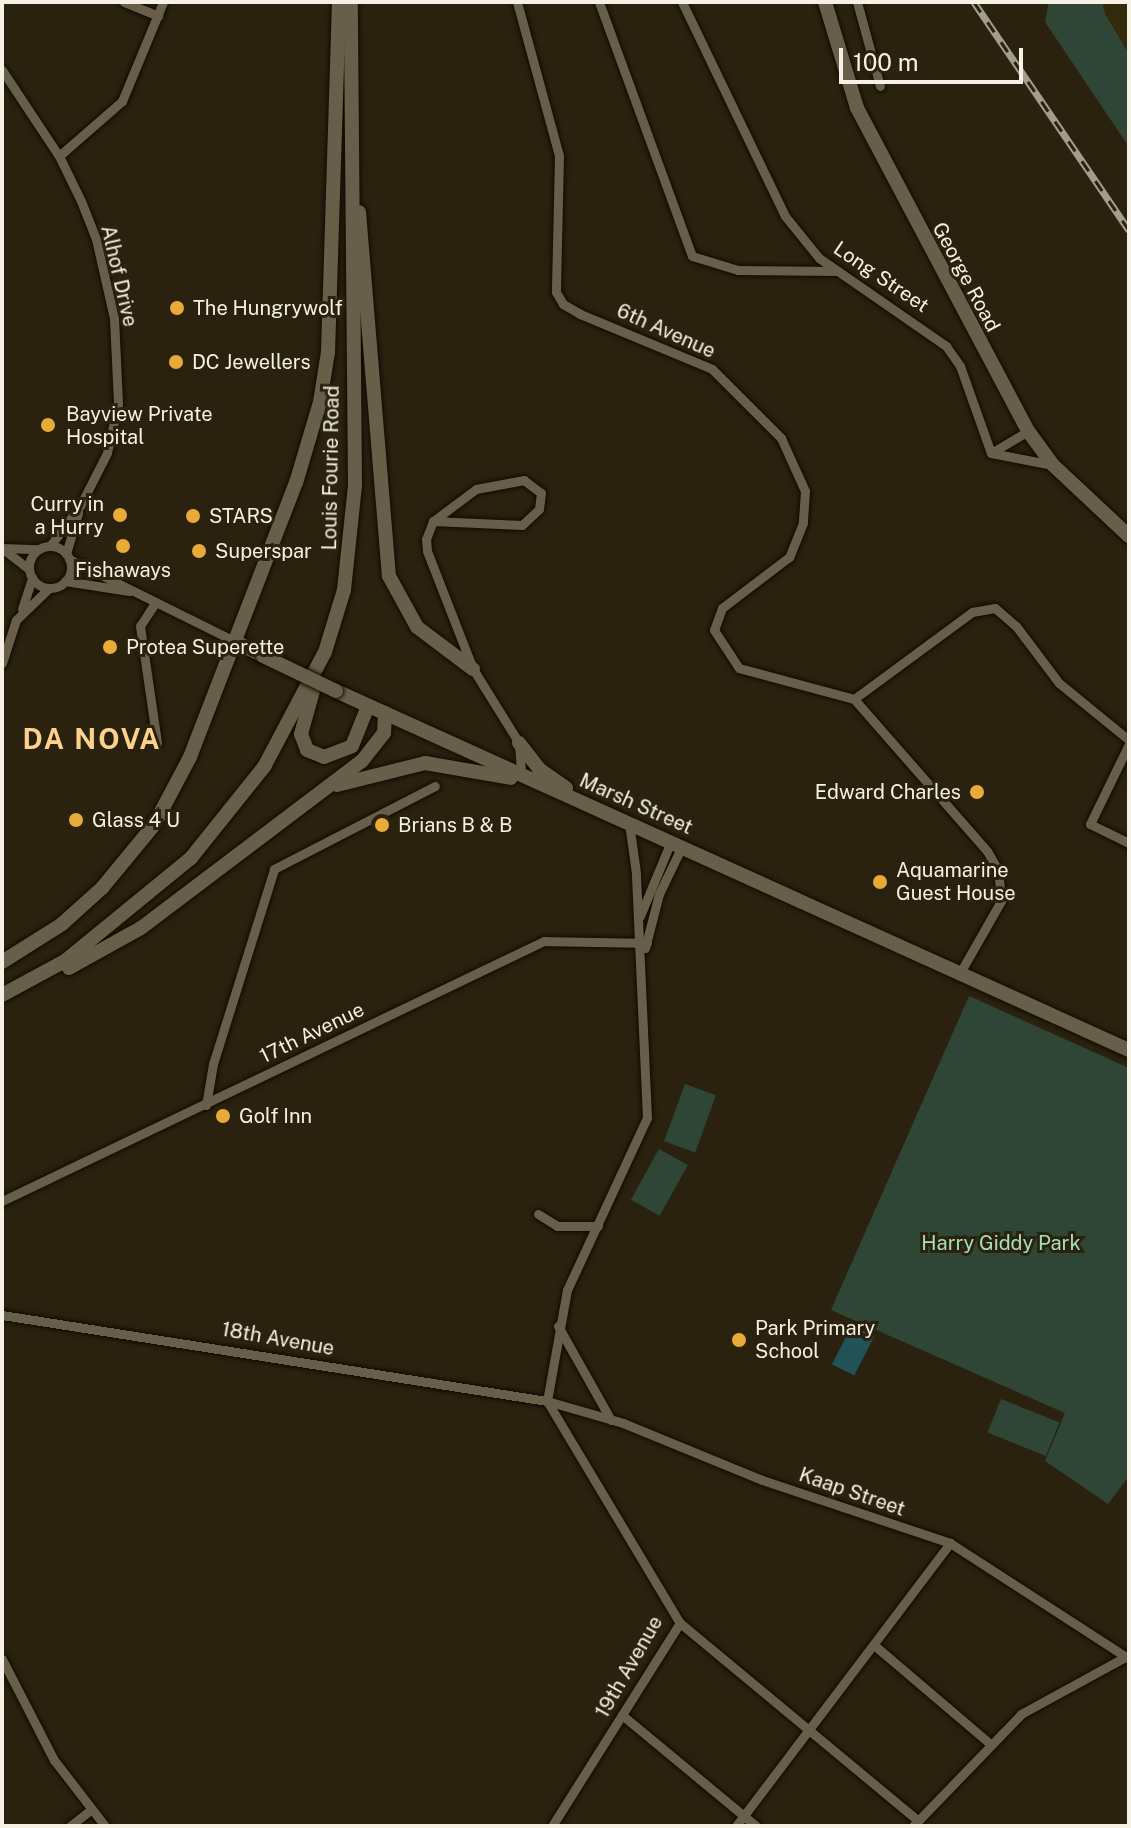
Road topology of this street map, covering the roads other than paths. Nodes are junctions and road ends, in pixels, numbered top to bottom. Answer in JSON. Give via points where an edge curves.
{"nodes":[{"id":1,"x":124,"y":2,"type":"edge"},
{"id":2,"x":163,"y":2,"type":"edge"},
{"id":3,"x":339,"y":2,"type":"edge"},
{"id":4,"x":351,"y":2,"type":"edge"},
{"id":5,"x":517,"y":2,"type":"edge"},
{"id":6,"x":599,"y":2,"type":"edge"},
{"id":7,"x":682,"y":2,"type":"edge"},
{"id":8,"x":825,"y":2,"type":"edge"},
{"id":9,"x":857,"y":2,"type":"edge"},
{"id":10,"x":158,"y":16,"type":"junction"},
{"id":11,"x":2,"y":70,"type":"edge"},
{"id":12,"x":880,"y":86,"type":"dead end"},
{"id":13,"x":350,"y":148,"type":"junction"},
{"id":14,"x":59,"y":156,"type":"junction"},
{"id":15,"x":838,"y":271,"type":"junction"},
{"id":16,"x":1028,"y":431,"type":"junction"},
{"id":17,"x":991,"y":453,"type":"junction"},
{"id":18,"x":1053,"y":465,"type":"junction"},
{"id":19,"x":80,"y":506,"type":"junction"},
{"id":20,"x":433,"y":521,"type":"junction"},
{"id":21,"x":1129,"y":536,"type":"edge"},
{"id":22,"x":50,"y":546,"type":"junction"},
{"id":23,"x":2,"y":548,"type":"edge"},
{"id":24,"x":38,"y":549,"type":"junction"},
{"id":25,"x":67,"y":556,"type":"junction"},
{"id":26,"x":30,"y":574,"type":"junction"},
{"id":27,"x":65,"y":581,"type":"junction"},
{"id":28,"x":49,"y":588,"type":"junction"},
{"id":29,"x":129,"y":591,"type":"junction"},
{"id":30,"x":155,"y":603,"type":"junction"},
{"id":31,"x":21,"y":613,"type":"junction"},
{"id":32,"x":234,"y":641,"type":"junction"},
{"id":33,"x":325,"y":652,"type":"junction"},
{"id":34,"x":2,"y":663,"type":"edge"},
{"id":35,"x":473,"y":669,"type":"junction"},
{"id":36,"x":854,"y":699,"type":"junction"},
{"id":37,"x":368,"y":706,"type":"junction"},
{"id":38,"x":385,"y":713,"type":"junction"},
{"id":39,"x":1129,"y":742,"type":"edge"},
{"id":40,"x":157,"y":743,"type":"dead end"},
{"id":41,"x":519,"y":743,"type":"junction"},
{"id":42,"x":521,"y":774,"type":"junction"},
{"id":43,"x":435,"y":786,"type":"dead end"},
{"id":44,"x":553,"y":790,"type":"junction"},
{"id":45,"x":317,"y":792,"type":"junction"},
{"id":46,"x":603,"y":812,"type":"junction"},
{"id":47,"x":629,"y":823,"type":"junction"},
{"id":48,"x":1129,"y":843,"type":"edge"},
{"id":49,"x":677,"y":844,"type":"junction"},
{"id":50,"x":638,"y":923,"type":"junction"},
{"id":51,"x":642,"y":943,"type":"junction"},
{"id":52,"x":2,"y":962,"type":"edge"},
{"id":53,"x":960,"y":973,"type":"junction"},
{"id":54,"x":2,"y":994,"type":"edge"},
{"id":55,"x":1129,"y":1050,"type":"edge"},
{"id":56,"x":206,"y":1105,"type":"junction"},
{"id":57,"x":2,"y":1201,"type":"edge"},
{"id":58,"x":538,"y":1214,"type":"dead end"},
{"id":59,"x":598,"y":1226,"type":"junction"},
{"id":60,"x":2,"y":1315,"type":"edge"},
{"id":61,"x":558,"y":1326,"type":"junction"},
{"id":62,"x":547,"y":1401,"type":"junction"},
{"id":63,"x":611,"y":1420,"type":"junction"},
{"id":64,"x":950,"y":1543,"type":"junction"},
{"id":65,"x":680,"y":1623,"type":"junction"},
{"id":66,"x":874,"y":1645,"type":"junction"},
{"id":67,"x":1127,"y":1656,"type":"edge"},
{"id":68,"x":2,"y":1659,"type":"edge"},
{"id":69,"x":622,"y":1715,"type":"junction"},
{"id":70,"x":807,"y":1728,"type":"junction"},
{"id":71,"x":989,"y":1743,"type":"junction"},
{"id":72,"x":89,"y":1811,"type":"junction"},
{"id":73,"x":741,"y":1814,"type":"junction"},
{"id":74,"x":915,"y":1823,"type":"edge"},
{"id":75,"x":70,"y":1826,"type":"edge"},
{"id":76,"x":105,"y":1826,"type":"edge"},
{"id":77,"x":552,"y":1826,"type":"edge"},
{"id":78,"x":736,"y":1826,"type":"edge"},
{"id":79,"x":756,"y":1826,"type":"edge"}],
"edges":[{"from":1,"to":10,"type":"street"},
{"from":2,"to":10,"type":"street"},
{"from":3,"to":32,"type":"main road","via":[[331,297],[320,402],[296,483]]},
{"from":4,"to":13,"type":"main road","name":"Louis Fourie Road"},
{"from":5,"to":36,"type":"street","name":"6th Avenue","via":[[559,156],[553,274],[563,304],[712,369],[781,438],[805,491],[803,523],[789,557],[722,608],[714,630],[723,651],[739,668]]},
{"from":6,"to":15,"type":"street","via":[[692,256],[738,270]]},
{"from":7,"to":15,"type":"street","name":"Long Street","via":[[785,216],[819,258]]},
{"from":8,"to":16,"type":"main road","name":"George Road","via":[[857,108]]},
{"from":9,"to":12,"type":"street"},
{"from":10,"to":14,"type":"street","via":[[122,101]]},
{"from":11,"to":14,"type":"street","name":"Alhof Drive"},
{"from":13,"to":33,"type":"main road","name":"Louis Fourie Road","via":[[353,538]]},
{"from":13,"to":35,"type":"main road","via":[[364,249],[389,576],[417,627]]},
{"from":14,"to":19,"type":"street","name":"Alhof Drive","via":[[96,239],[114,318],[118,379],[107,453]]},
{"from":15,"to":17,"type":"street","name":"Long Street","via":[[946,346],[960,366]]},
{"from":16,"to":17,"type":"street"},
{"from":16,"to":18,"type":"main road","name":"George Road"},
{"from":17,"to":18,"type":"street"},
{"from":18,"to":21,"type":"main road","name":"George Road"},
{"from":19,"to":22,"type":"street","name":"Alhof Drive"},
{"from":19,"to":25,"type":"street","name":"Alhof Drive"},
{"from":20,"to":20,"type":"street","via":[[476,489],[502,482],[524,480],[541,493],[533,518],[522,525]]},
{"from":20,"to":35,"type":"street","via":[[427,551]]},
{"from":22,"to":24,"type":"street"},
{"from":22,"to":25,"type":"street"},
{"from":23,"to":24,"type":"street"},
{"from":23,"to":26,"type":"street"},
{"from":24,"to":26,"type":"street"},
{"from":25,"to":27,"type":"street"},
{"from":25,"to":29,"type":"street","name":"Marsh Street"},
{"from":26,"to":28,"type":"street"},
{"from":26,"to":31,"type":"street"},
{"from":27,"to":28,"type":"street"},
{"from":27,"to":29,"type":"street","name":"Marsh Street"},
{"from":28,"to":31,"type":"street"},
{"from":29,"to":30,"type":"street","name":"Marsh Street"},
{"from":30,"to":32,"type":"street","name":"Marsh Street"},
{"from":30,"to":40,"type":"street","via":[[140,626]]},
{"from":31,"to":34,"type":"street","via":[[8,633]]},
{"from":32,"to":37,"type":"main road","name":"Marsh Street","bridge":true},
{"from":32,"to":52,"type":"main road","via":[[181,776],[137,848],[62,924]]},
{"from":33,"to":37,"type":"main road","via":[[304,716],[301,734],[307,750],[324,757],[345,752]]},
{"from":33,"to":54,"type":"main road","name":"Louis Fourie Road","via":[[264,767],[231,814],[157,890],[93,940]]},
{"from":35,"to":41,"type":"street"},
{"from":36,"to":39,"type":"street","via":[[972,612],[995,608],[1016,626],[1059,683]]},
{"from":36,"to":53,"type":"street","via":[[998,870],[1001,901]]},
{"from":37,"to":38,"type":"main road","name":"Marsh Street"},
{"from":38,"to":42,"type":"main road","name":"Marsh Street"},
{"from":38,"to":45,"type":"main road","via":[[377,746]]},
{"from":39,"to":48,"type":"street","via":[[1091,817],[1097,830]]},
{"from":41,"to":42,"type":"street"},
{"from":41,"to":46,"type":"main road","via":[[539,769]]},
{"from":42,"to":44,"type":"main road","name":"Marsh Street"},
{"from":43,"to":56,"type":"street","via":[[274,869],[213,1064]]},
{"from":44,"to":45,"type":"main road","via":[[460,765],[425,763],[379,770]]},
{"from":44,"to":46,"type":"main road","name":"Marsh Street"},
{"from":45,"to":54,"type":"main road","via":[[141,928],[46,982]]},
{"from":46,"to":47,"type":"main road","name":"Marsh Street"},
{"from":47,"to":49,"type":"main road","name":"Marsh Street"},
{"from":47,"to":50,"type":"street"},
{"from":49,"to":50,"type":"street"},
{"from":49,"to":51,"type":"street"},
{"from":49,"to":53,"type":"main road","name":"Marsh Street"},
{"from":50,"to":51,"type":"street"},
{"from":51,"to":56,"type":"street","name":"17th Avenue","via":[[544,941]]},
{"from":51,"to":59,"type":"street","via":[[646,1125]]},
{"from":53,"to":55,"type":"main road","name":"Marsh Street"},
{"from":56,"to":57,"type":"street","name":"17th Avenue"},
{"from":58,"to":59,"type":"street","via":[[557,1226]]},
{"from":59,"to":61,"type":"street","via":[[567,1290]]},
{"from":60,"to":62,"type":"street","name":"18th Avenue"},
{"from":61,"to":62,"type":"street"},
{"from":61,"to":63,"type":"street"},
{"from":62,"to":63,"type":"street","name":"Kaap Street"},
{"from":62,"to":65,"type":"street","name":"19th Avenue"},
{"from":63,"to":64,"type":"street","name":"Kaap Street","via":[[762,1480]]},
{"from":64,"to":66,"type":"street"},
{"from":64,"to":67,"type":"street","name":"Kaap Street"},
{"from":65,"to":69,"type":"street","name":"19th Avenue"},
{"from":65,"to":70,"type":"street"},
{"from":66,"to":70,"type":"street"},
{"from":66,"to":71,"type":"street"},
{"from":67,"to":71,"type":"street","via":[[1049,1696]]},
{"from":68,"to":72,"type":"street","via":[[54,1760]]},
{"from":69,"to":73,"type":"street"},
{"from":69,"to":77,"type":"street","name":"19th Avenue"},
{"from":70,"to":73,"type":"street"},
{"from":70,"to":74,"type":"street"},
{"from":71,"to":74,"type":"street"},
{"from":72,"to":75,"type":"street"},
{"from":72,"to":76,"type":"street"},
{"from":73,"to":78,"type":"street"},
{"from":73,"to":79,"type":"street"}]}
